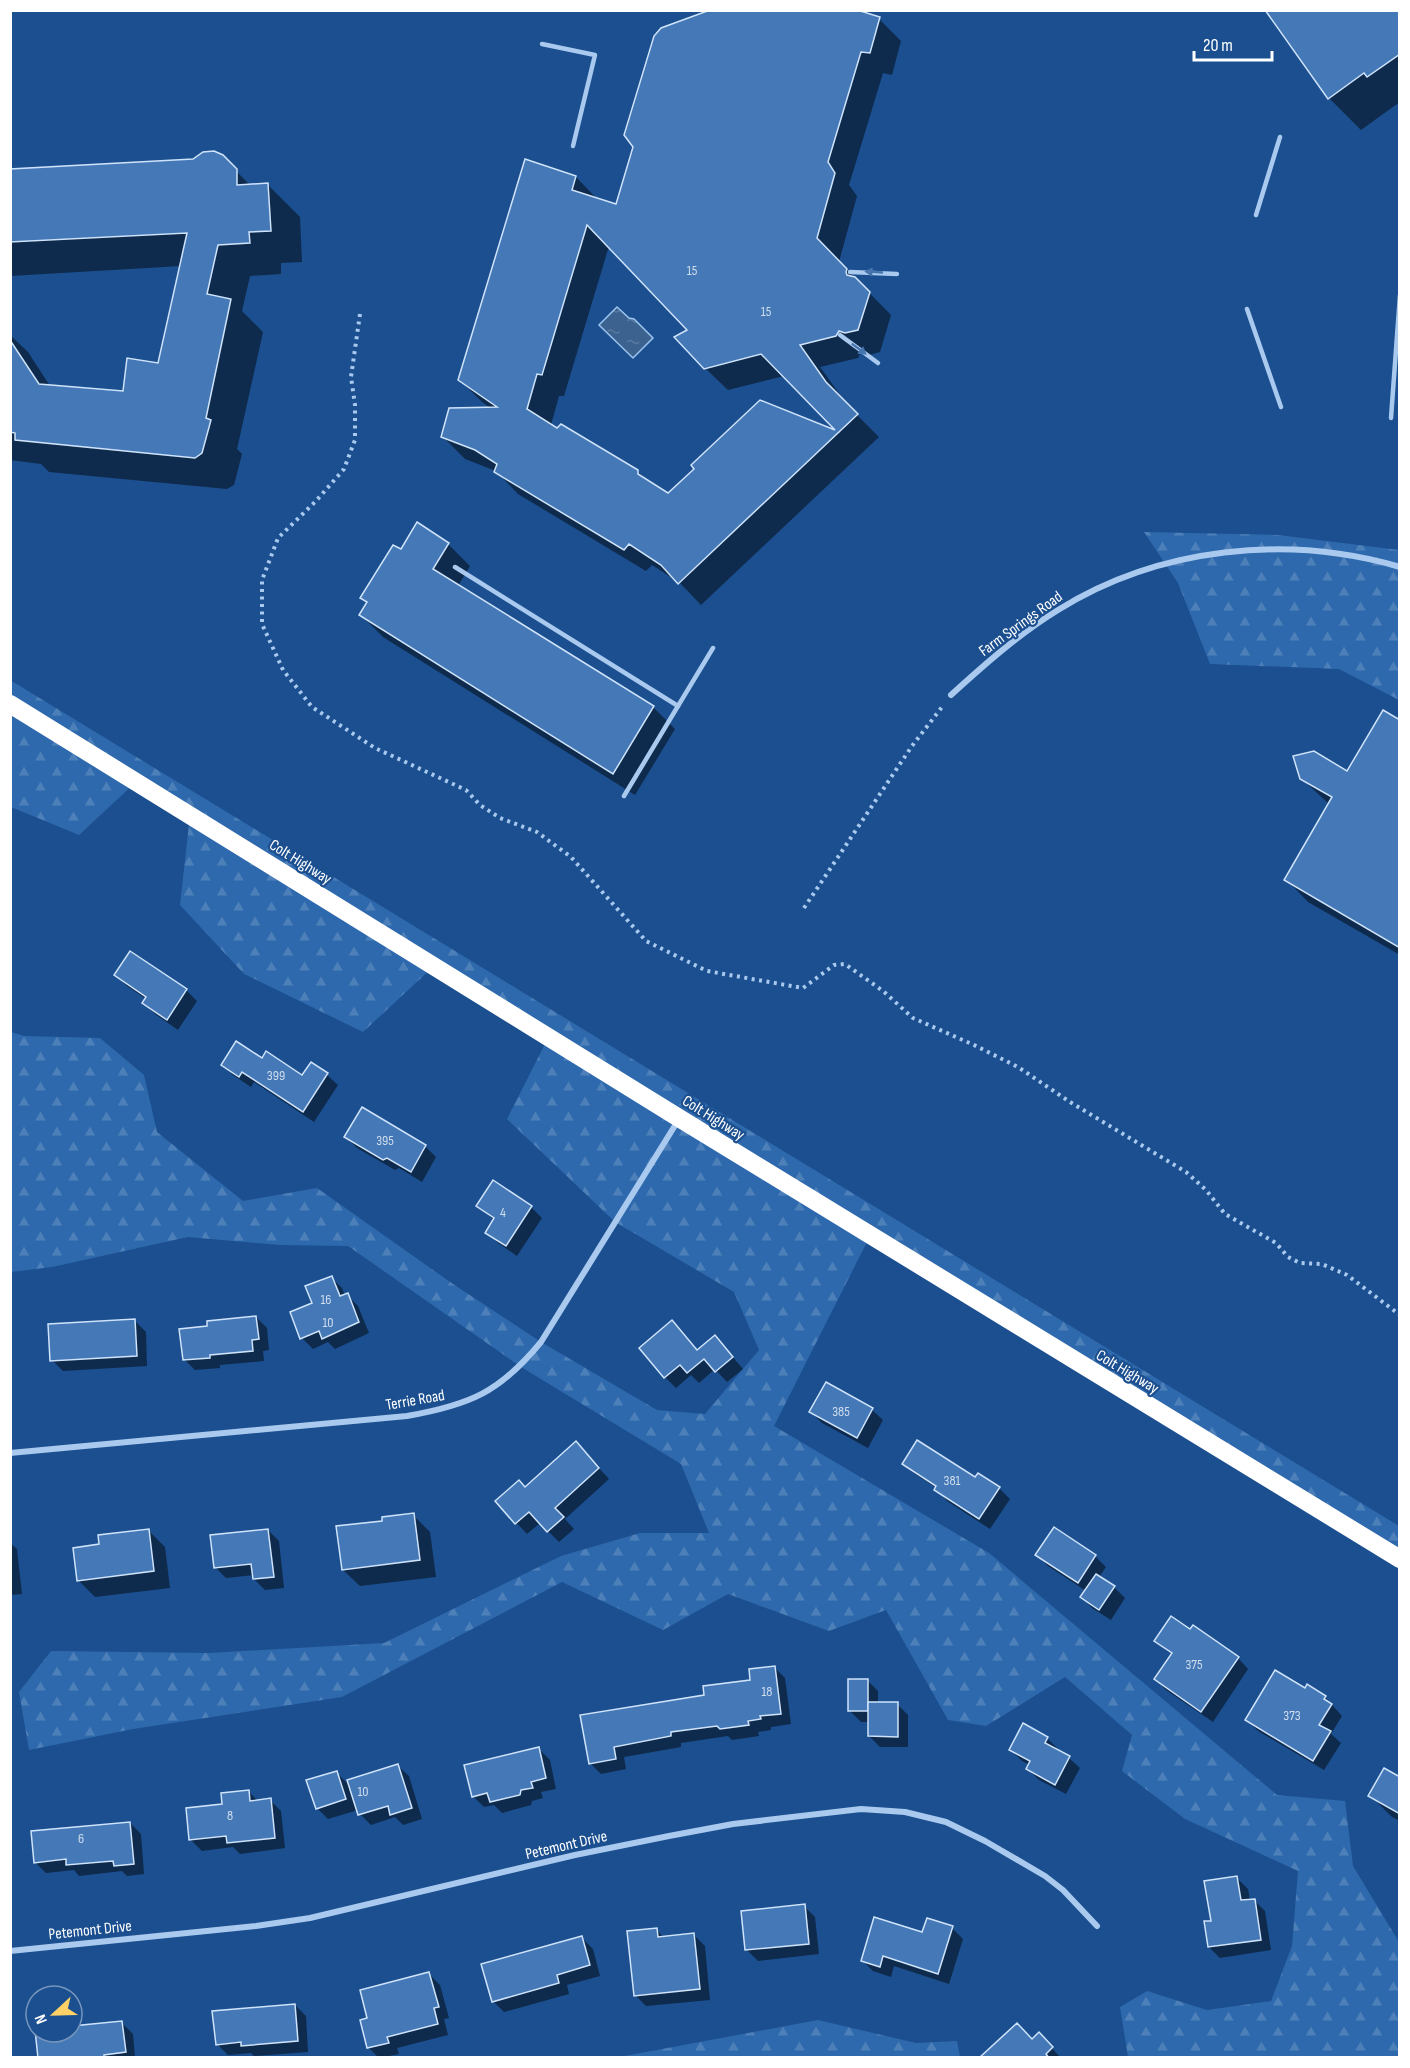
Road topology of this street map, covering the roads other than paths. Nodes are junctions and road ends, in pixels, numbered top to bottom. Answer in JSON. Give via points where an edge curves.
{"nodes":[{"id":1,"x":542,"y":44,"type":"dead end"},
{"id":2,"x":1280,"y":137,"type":"dead end"},
{"id":3,"x":573,"y":146,"type":"dead end"},
{"id":4,"x":1256,"y":215,"type":"dead end"},
{"id":5,"x":850,"y":272,"type":"dead end"},
{"id":6,"x":897,"y":274,"type":"dead end"},
{"id":7,"x":1400,"y":295,"type":"edge"},
{"id":8,"x":1247,"y":309,"type":"dead end"},
{"id":9,"x":840,"y":335,"type":"dead end"},
{"id":10,"x":878,"y":363,"type":"dead end"},
{"id":11,"x":1281,"y":407,"type":"dead end"},
{"id":12,"x":1391,"y":418,"type":"dead end"},
{"id":13,"x":455,"y":567,"type":"dead end"},
{"id":14,"x":1400,"y":567,"type":"edge"},
{"id":15,"x":713,"y":648,"type":"dead end"},
{"id":16,"x":951,"y":695,"type":"road end"},
{"id":17,"x":10,"y":704,"type":"edge"},
{"id":18,"x":678,"y":706,"type":"junction"},
{"id":19,"x":624,"y":796,"type":"dead end"},
{"id":20,"x":679,"y":1118,"type":"junction"},
{"id":21,"x":10,"y":1453,"type":"edge"},
{"id":22,"x":1400,"y":1559,"type":"edge"},
{"id":23,"x":1097,"y":1926,"type":"dead end"},
{"id":24,"x":10,"y":1951,"type":"edge"}],
"edges":[{"from":1,"to":3,"type":"lane","via":[[595,55]]},
{"from":2,"to":4,"type":"lane"},
{"from":6,"to":5,"type":"lane","one_way":true},
{"from":7,"to":12,"type":"lane"},
{"from":8,"to":11,"type":"lane"},
{"from":9,"to":10,"type":"lane","one_way":true},
{"from":13,"to":18,"type":"lane"},
{"from":14,"to":16,"type":"street","name":"Farm Springs Road","via":[[1371,558],[1300,548],[1181,559],[1137,572],[1058,610],[1009,645]]},
{"from":15,"to":18,"type":"lane"},
{"from":17,"to":20,"type":"highway","name":"Colt Highway"},
{"from":18,"to":19,"type":"lane"},
{"from":20,"to":21,"type":"street","name":"Terrie Road","via":[[541,1342],[521,1367],[471,1400],[407,1416]]},
{"from":20,"to":22,"type":"highway","name":"Colt Highway"},
{"from":23,"to":24,"type":"street","name":"Petemont Drive","via":[[1046,1876],[985,1841],[946,1822],[905,1812],[861,1809],[733,1824],[574,1854],[310,1917]]}]}
